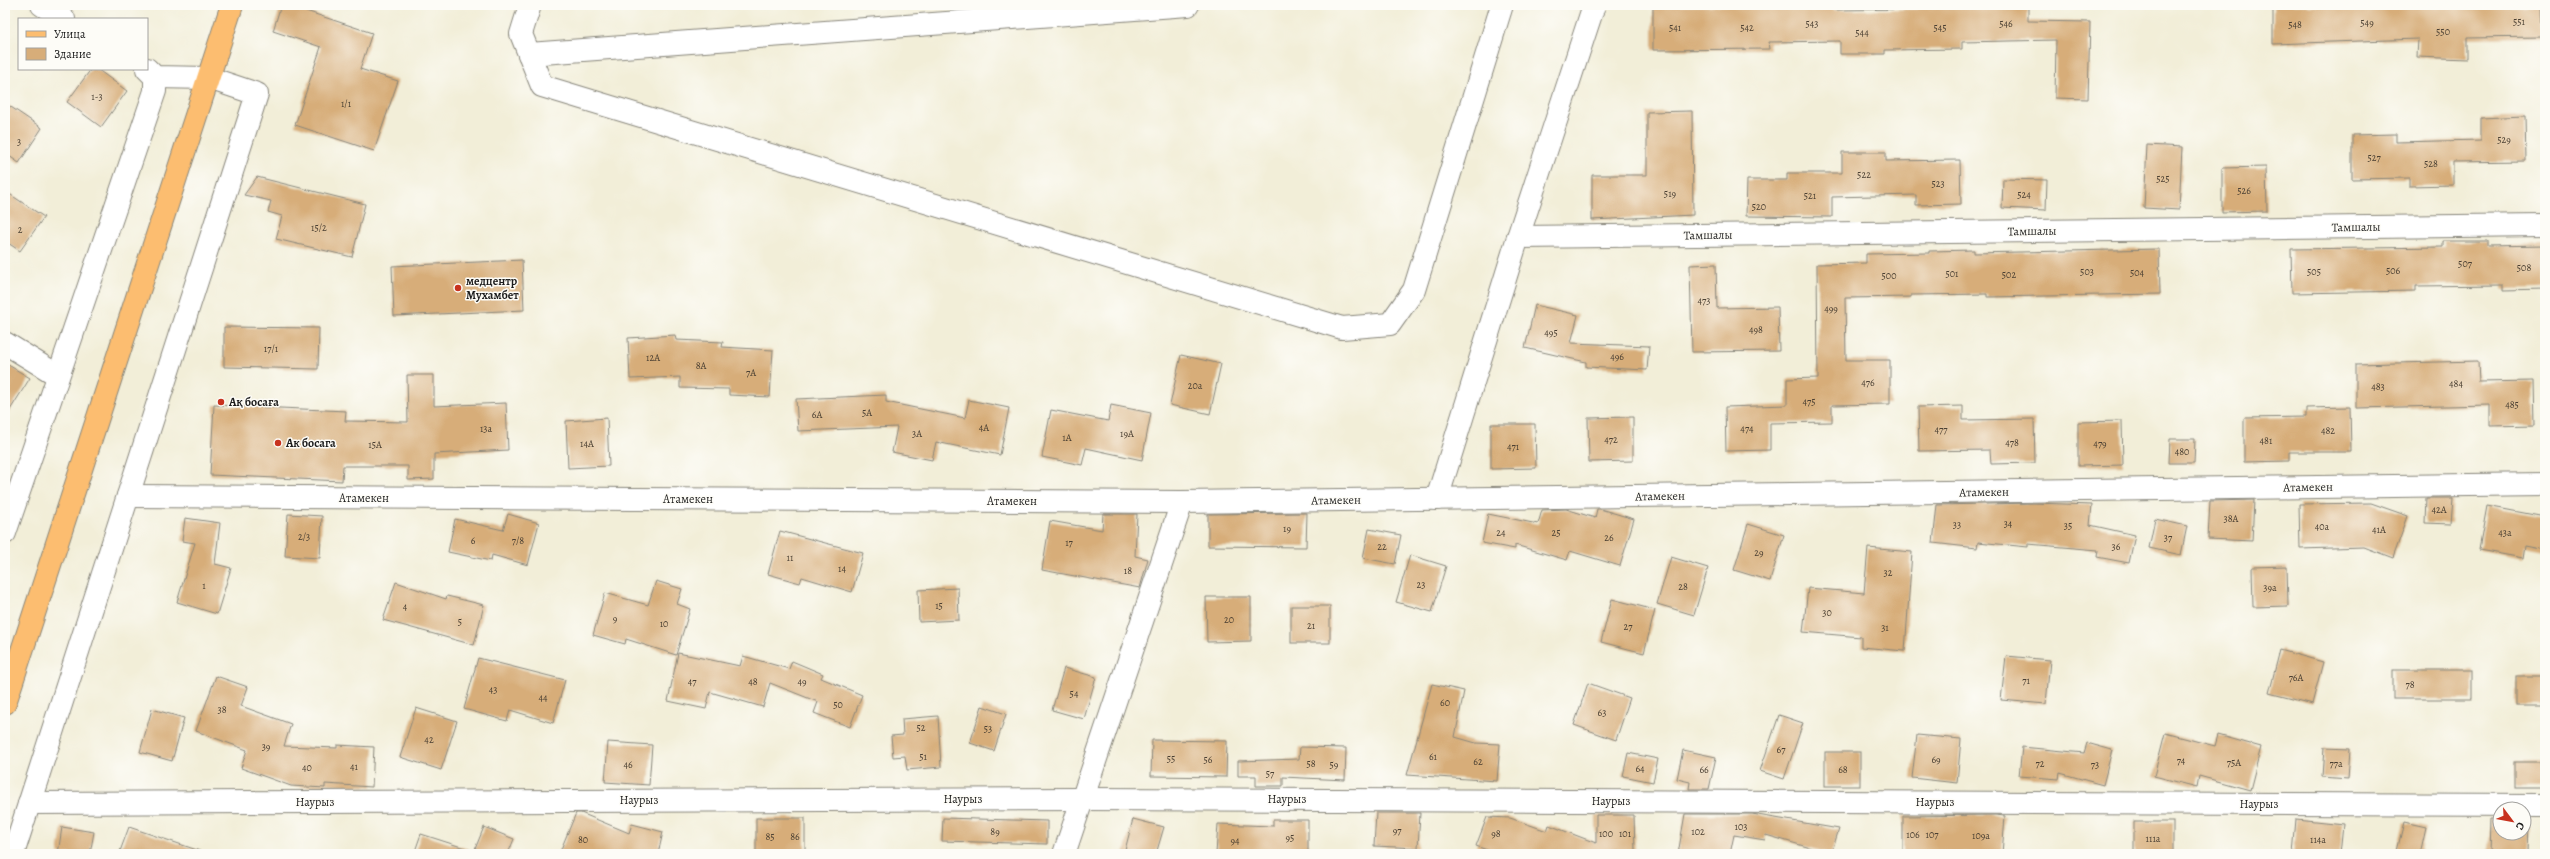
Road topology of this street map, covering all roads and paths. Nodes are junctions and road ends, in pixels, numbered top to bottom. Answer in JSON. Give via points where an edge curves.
{"nodes":[{"id":1,"x":42,"y":5,"type":"edge"},
{"id":2,"x":232,"y":5,"type":"edge"},
{"id":3,"x":530,"y":5,"type":"edge"},
{"id":4,"x":1188,"y":5,"type":"edge"},
{"id":5,"x":1502,"y":5,"type":"edge"},
{"id":6,"x":1594,"y":5,"type":"edge"},
{"id":7,"x":62,"y":18,"type":"edge"},
{"id":8,"x":529,"y":54,"type":"junction"},
{"id":9,"x":151,"y":73,"type":"edge"},
{"id":10,"x":209,"y":78,"type":"junction"},
{"id":11,"x":2545,"y":225,"type":"edge"},
{"id":12,"x":1518,"y":237,"type":"junction"},
{"id":13,"x":5,"y":342,"type":"edge"},
{"id":14,"x":57,"y":375,"type":"junction"},
{"id":15,"x":2545,"y":484,"type":"edge"},
{"id":16,"x":128,"y":496,"type":"junction"},
{"id":17,"x":1437,"y":499,"type":"junction"},
{"id":18,"x":1182,"y":502,"type":"junction"},
{"id":19,"x":5,"y":533,"type":"edge"},
{"id":20,"x":5,"y":703,"type":"edge"},
{"id":21,"x":1082,"y":798,"type":"junction"},
{"id":22,"x":29,"y":803,"type":"junction"},
{"id":23,"x":2545,"y":805,"type":"edge"},
{"id":24,"x":13,"y":854,"type":"edge"},
{"id":25,"x":1064,"y":854,"type":"edge"}],
"edges":[{"from":1,"to":7,"type":"street"},
{"from":2,"to":10,"type":"main road"},
{"from":3,"to":8,"type":"street","via":[[521,34]]},
{"from":4,"to":8,"type":"street"},
{"from":5,"to":8,"type":"street","via":[[1414,290],[1390,324],[1342,328],[542,86]]},
{"from":6,"to":12,"type":"street"},
{"from":9,"to":10,"type":"street"},
{"from":9,"to":14,"type":"street","via":[[153,98]]},
{"from":10,"to":16,"type":"street","via":[[257,94]]},
{"from":10,"to":20,"type":"main road"},
{"from":11,"to":12,"type":"street","name":"Тамшалы"},
{"from":12,"to":17,"type":"street"},
{"from":13,"to":14,"type":"street"},
{"from":14,"to":19,"type":"street"},
{"from":15,"to":17,"type":"street","name":"Атамекен"},
{"from":16,"to":18,"type":"street","name":"Атамекен"},
{"from":16,"to":22,"type":"street"},
{"from":17,"to":18,"type":"street","name":"Атамекен"},
{"from":18,"to":21,"type":"street"},
{"from":21,"to":22,"type":"street","name":"Наурыз"},
{"from":21,"to":23,"type":"street","name":"Наурыз"},
{"from":21,"to":25,"type":"street"},
{"from":22,"to":24,"type":"street"}]}
